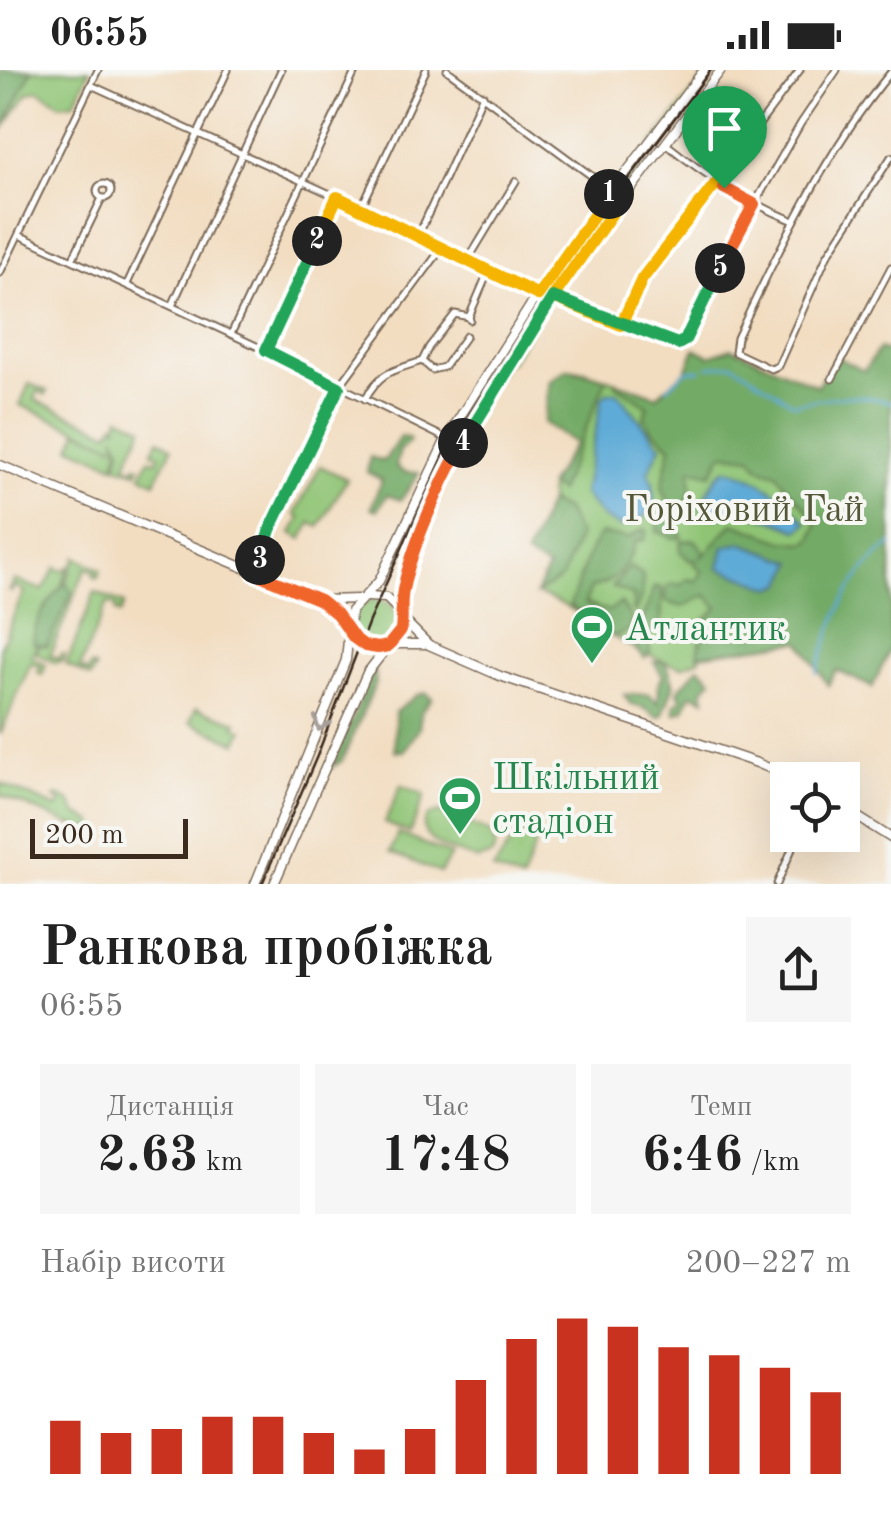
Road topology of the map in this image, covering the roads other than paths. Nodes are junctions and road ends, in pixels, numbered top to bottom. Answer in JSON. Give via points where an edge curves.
{"nodes":[{"id":1,"x":98,"y":70,"type":"edge"},
{"id":2,"x":228,"y":70,"type":"edge"},
{"id":3,"x":281,"y":70,"type":"edge"},
{"id":4,"x":356,"y":70,"type":"edge"},
{"id":5,"x":426,"y":70,"type":"edge"},
{"id":6,"x":447,"y":70,"type":"edge"},
{"id":7,"x":704,"y":70,"type":"edge"},
{"id":8,"x":721,"y":70,"type":"edge"},
{"id":9,"x":800,"y":70,"type":"edge"},
{"id":10,"x":837,"y":70,"type":"edge"},
{"id":11,"x":891,"y":72,"type":"edge"},
{"id":12,"x":91,"y":85,"type":"junction"},
{"id":13,"x":483,"y":95,"type":"junction"},
{"id":14,"x":197,"y":134,"type":"junction"},
{"id":15,"x":665,"y":144,"type":"junction"},
{"id":16,"x":242,"y":155,"type":"junction"},
{"id":17,"x":891,"y":156,"type":"edge"},
{"id":18,"x":516,"y":181,"type":"dead end"},
{"id":19,"x":303,"y":182,"type":"junction"},
{"id":20,"x":716,"y":183,"type":"junction"},
{"id":21,"x":612,"y":191,"type":"junction"},
{"id":22,"x":337,"y":197,"type":"junction"},
{"id":23,"x":102,"y":198,"type":"dead end"},
{"id":24,"x":622,"y":199,"type":"junction"},
{"id":25,"x":754,"y":204,"type":"junction"},
{"id":26,"x":360,"y":208,"type":"junction"},
{"id":27,"x":794,"y":221,"type":"junction"},
{"id":28,"x":19,"y":235,"type":"junction"},
{"id":29,"x":418,"y":236,"type":"junction"},
{"id":30,"x":443,"y":248,"type":"junction"},
{"id":31,"x":73,"y":259,"type":"junction"},
{"id":32,"x":468,"y":260,"type":"junction"},
{"id":33,"x":891,"y":266,"type":"edge"},
{"id":34,"x":490,"y":270,"type":"junction"},
{"id":35,"x":0,"y":274,"type":"edge"},
{"id":36,"x":127,"y":284,"type":"junction"},
{"id":37,"x":538,"y":295,"type":"junction"},
{"id":38,"x":553,"y":297,"type":"junction"},
{"id":39,"x":172,"y":306,"type":"junction"},
{"id":40,"x":621,"y":325,"type":"junction"},
{"id":41,"x":231,"y":334,"type":"junction"},
{"id":42,"x":466,"y":336,"type":"dead end"},
{"id":43,"x":266,"y":350,"type":"junction"},
{"id":44,"x":422,"y":362,"type":"junction"},
{"id":45,"x":832,"y":379,"type":"dead end"},
{"id":46,"x":339,"y":387,"type":"junction"},
{"id":47,"x":365,"y":399,"type":"junction"},
{"id":48,"x":446,"y":439,"type":"junction"},
{"id":49,"x":0,"y":465,"type":"edge"},
{"id":50,"x":255,"y":573,"type":"junction"},
{"id":51,"x":364,"y":598,"type":"junction"},
{"id":52,"x":318,"y":600,"type":"junction"},
{"id":53,"x":401,"y":615,"type":"junction"},
{"id":54,"x":350,"y":630,"type":"junction"},
{"id":55,"x":429,"y":645,"type":"junction"},
{"id":56,"x":388,"y":646,"type":"junction"},
{"id":57,"x":770,"y":768,"type":"edge"},
{"id":58,"x":288,"y":806,"type":"junction"},
{"id":59,"x":305,"y":813,"type":"junction"},
{"id":60,"x":860,"y":818,"type":"edge"},
{"id":61,"x":891,"y":838,"type":"edge"},
{"id":62,"x":791,"y":852,"type":"edge"},
{"id":63,"x":256,"y":884,"type":"edge"},
{"id":64,"x":274,"y":884,"type":"edge"},
{"id":65,"x":777,"y":884,"type":"edge"}],
"edges":[{"from":1,"to":12,"type":"street"},
{"from":2,"to":14,"type":"street"},
{"from":3,"to":16,"type":"street"},
{"from":4,"to":19,"type":"street"},
{"from":5,"to":26,"type":"street"},
{"from":6,"to":13,"type":"street"},
{"from":7,"to":21,"type":"main road"},
{"from":8,"to":15,"type":"main road"},
{"from":9,"to":20,"type":"street"},
{"from":10,"to":25,"type":"street"},
{"from":11,"to":27,"type":"street"},
{"from":12,"to":14,"type":"street"},
{"from":12,"to":28,"type":"street"},
{"from":13,"to":21,"type":"street"},
{"from":13,"to":29,"type":"street"},
{"from":14,"to":16,"type":"street"},
{"from":14,"to":36,"type":"street"},
{"from":15,"to":20,"type":"street"},
{"from":15,"to":24,"type":"main road"},
{"from":16,"to":19,"type":"street"},
{"from":16,"to":39,"type":"street"},
{"from":17,"to":27,"type":"street","via":[[827,256],[778,366],[770,370],[734,346]]},
{"from":18,"to":32,"type":"street"},
{"from":19,"to":22,"type":"street"},
{"from":19,"to":41,"type":"street"},
{"from":20,"to":25,"type":"street"},
{"from":20,"to":40,"type":"street","via":[[642,279]]},
{"from":21,"to":24,"type":"street"},
{"from":21,"to":37,"type":"main road"},
{"from":22,"to":26,"type":"street"},
{"from":22,"to":43,"type":"street"},
{"from":23,"to":31,"type":"street"},
{"from":24,"to":38,"type":"main road"},
{"from":25,"to":27,"type":"street"},
{"from":25,"to":40,"type":"street","via":[[682,343]]},
{"from":26,"to":29,"type":"street"},
{"from":28,"to":31,"type":"street"},
{"from":28,"to":35,"type":"street"},
{"from":29,"to":30,"type":"street"},
{"from":30,"to":32,"type":"street"},
{"from":30,"to":46,"type":"street"},
{"from":31,"to":36,"type":"street"},
{"from":32,"to":34,"type":"street"},
{"from":33,"to":45,"type":"street"},
{"from":34,"to":37,"type":"street"},
{"from":34,"to":44,"type":"street","via":[[469,318],[455,314]]},
{"from":36,"to":39,"type":"street"},
{"from":37,"to":48,"type":"main road"},
{"from":38,"to":40,"type":"street"},
{"from":38,"to":53,"type":"main road","via":[[446,475],[406,578]]},
{"from":39,"to":41,"type":"street"},
{"from":41,"to":43,"type":"street"},
{"from":42,"to":44,"type":"street","via":[[440,370]]},
{"from":43,"to":46,"type":"street"},
{"from":44,"to":47,"type":"street","via":[[383,374]]},
{"from":46,"to":47,"type":"street"},
{"from":46,"to":50,"type":"street"},
{"from":47,"to":48,"type":"street"},
{"from":48,"to":51,"type":"main road","via":[[384,571]]},
{"from":49,"to":50,"type":"main road"},
{"from":50,"to":52,"type":"main road"},
{"from":51,"to":52,"type":"main road"},
{"from":51,"to":53,"type":"main road","via":[[386,598]]},
{"from":51,"to":54,"type":"main road","via":[[351,611]]},
{"from":52,"to":54,"type":"main road"},
{"from":53,"to":55,"type":"main road"},
{"from":53,"to":56,"type":"main road","via":[[398,636]]},
{"from":54,"to":56,"type":"main road","via":[[365,646]]},
{"from":54,"to":58,"type":"main road","one_way":true,"via":[[346,660]]},
{"from":55,"to":56,"type":"main road"},
{"from":55,"to":57,"type":"main road","via":[[500,676]]},
{"from":56,"to":59,"type":"main road","via":[[367,673]]},
{"from":58,"to":59,"type":"main road"},
{"from":58,"to":63,"type":"main road"},
{"from":59,"to":64,"type":"main road"},
{"from":60,"to":61,"type":"main road"},
{"from":62,"to":65,"type":"street"}]}
